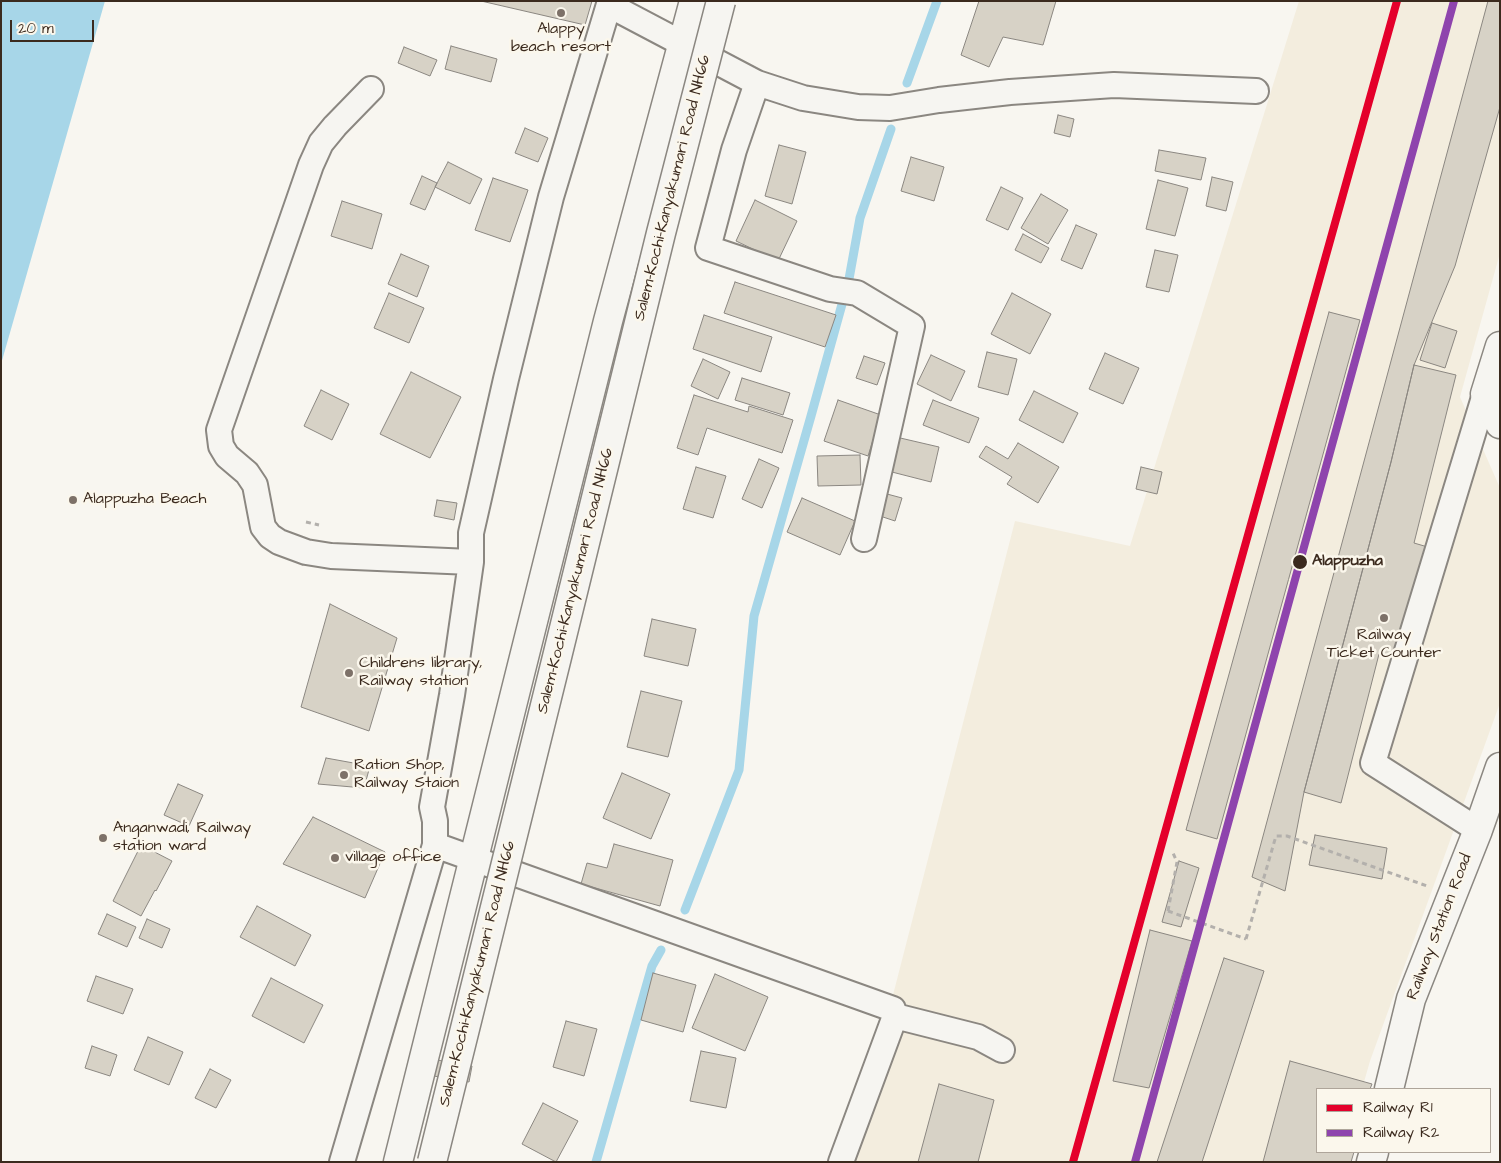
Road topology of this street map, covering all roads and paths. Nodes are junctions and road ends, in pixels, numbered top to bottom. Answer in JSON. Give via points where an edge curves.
{"nodes":[{"id":1,"x":694,"y":1,"type":"edge"},
{"id":2,"x":721,"y":1,"type":"edge"},
{"id":3,"x":609,"y":3,"type":"edge"},
{"id":4,"x":682,"y":44,"type":"junction"},
{"id":5,"x":757,"y":83,"type":"junction"},
{"id":6,"x":370,"y":89,"type":"dead end"},
{"id":7,"x":1256,"y":91,"type":"dead end"},
{"id":8,"x":1500,"y":346,"type":"edge"},
{"id":9,"x":1493,"y":398,"type":"edge"},
{"id":10,"x":1500,"y":424,"type":"edge"},
{"id":11,"x":864,"y":539,"type":"dead end"},
{"id":12,"x":471,"y":562,"type":"junction"},
{"id":13,"x":1500,"y":767,"type":"edge"},
{"id":14,"x":1478,"y":830,"type":"junction"},
{"id":15,"x":435,"y":845,"type":"junction"},
{"id":16,"x":1173,"y":853,"type":"dead end"},
{"id":17,"x":473,"y":858,"type":"junction"},
{"id":18,"x":1452,"y":895,"type":"junction"},
{"id":19,"x":895,"y":1016,"type":"junction"},
{"id":20,"x":1002,"y":1050,"type":"dead end"},
{"id":21,"x":1389,"y":1088,"type":"edge"},
{"id":22,"x":342,"y":1162,"type":"edge"},
{"id":23,"x":398,"y":1162,"type":"edge"},
{"id":24,"x":432,"y":1162,"type":"edge"},
{"id":25,"x":841,"y":1162,"type":"edge"}],
"edges":[{"from":1,"to":4,"type":"main road"},
{"from":2,"to":24,"type":"main road","name":"Salem-Kochi-Kanyakumari Road NH66","bridge":true},
{"from":3,"to":4,"type":"street"},
{"from":3,"to":12,"type":"street","via":[[551,196],[471,534]]},
{"from":4,"to":5,"type":"street"},
{"from":4,"to":17,"type":"main road","via":[[608,321]]},
{"from":5,"to":7,"type":"street","via":[[803,98],[858,107],[890,108],[1010,92],[1114,85]]},
{"from":5,"to":11,"type":"street","via":[[734,150],[708,248],[830,289],[856,293],[912,326]]},
{"from":6,"to":12,"type":"street","via":[[321,143],[219,430],[221,446],[255,485],[263,527],[279,542],[306,552],[331,556]]},
{"from":8,"to":9,"type":"main road"},
{"from":9,"to":10,"type":"main road"},
{"from":9,"to":14,"type":"street","via":[[1373,763]]},
{"from":12,"to":15,"type":"street","via":[[432,807]]},
{"from":13,"to":14,"type":"main road","name":"Railway Station Road"},
{"from":14,"to":18,"type":"main road","name":"Railway Station Road"},
{"from":15,"to":17,"type":"street"},
{"from":15,"to":22,"type":"street"},
{"from":16,"to":18,"type":"path","bridge":true,"via":[[1177,862],[1168,911],[1246,939],[1276,836],[1286,836]]},
{"from":17,"to":19,"type":"street","via":[[893,1009]]},
{"from":17,"to":23,"type":"main road"},
{"from":18,"to":21,"type":"main road","name":"Railway Station Road","via":[[1411,999]]},
{"from":19,"to":20,"type":"street","via":[[978,1037]]},
{"from":19,"to":25,"type":"street"}]}
